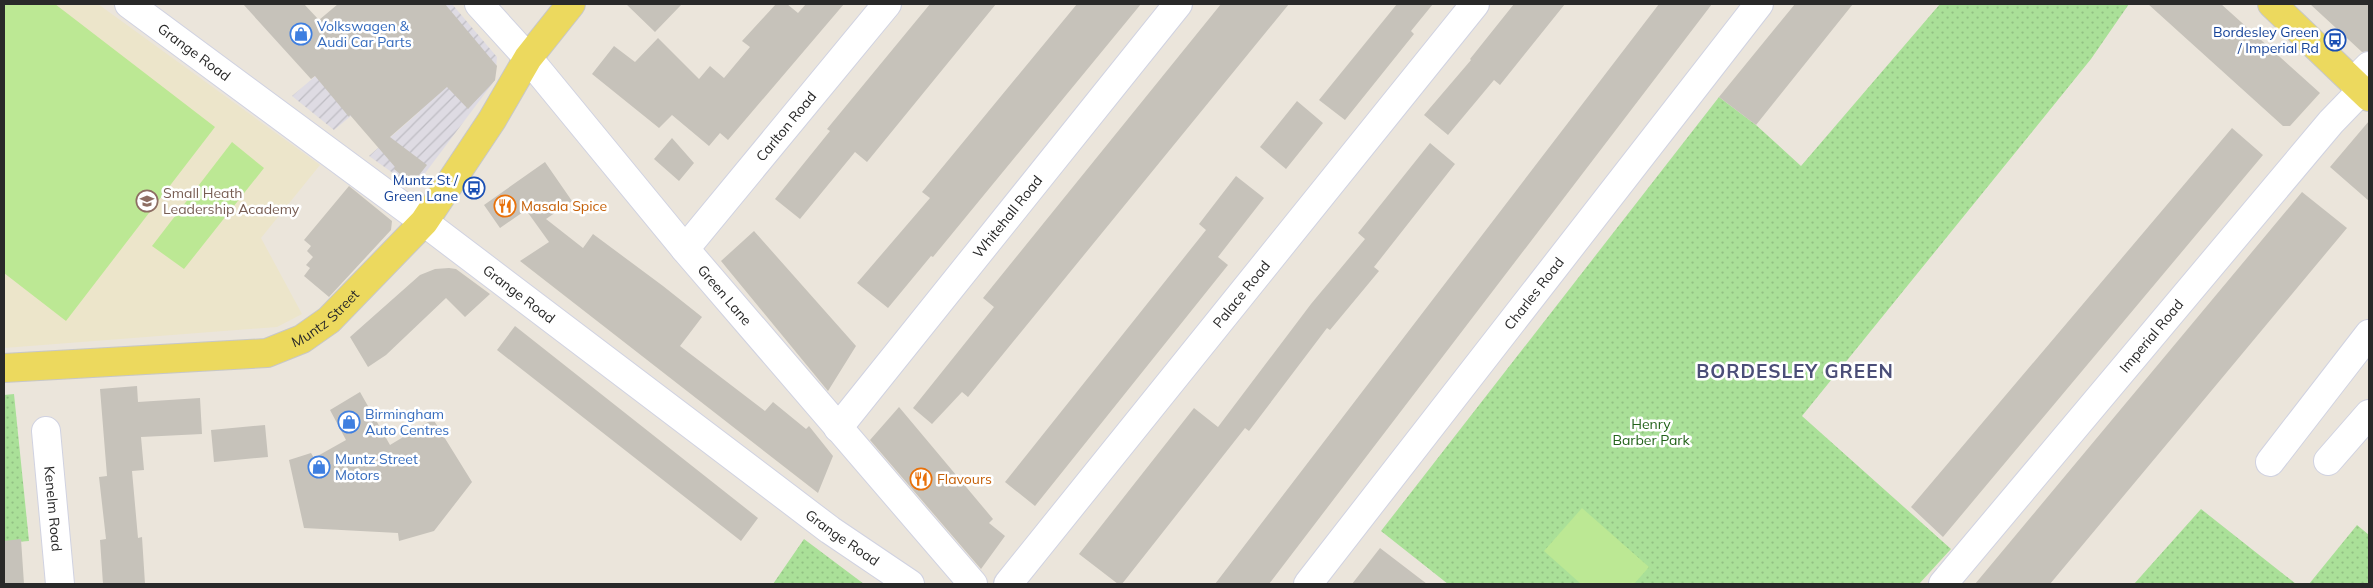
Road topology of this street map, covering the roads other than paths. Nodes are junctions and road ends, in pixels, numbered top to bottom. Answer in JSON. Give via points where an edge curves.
{"nodes":[{"id":1,"x":129,"y":4,"type":"edge"},
{"id":2,"x":479,"y":4,"type":"edge"},
{"id":3,"x":571,"y":4,"type":"edge"},
{"id":4,"x":887,"y":4,"type":"edge"},
{"id":5,"x":1178,"y":4,"type":"edge"},
{"id":6,"x":1475,"y":4,"type":"edge"},
{"id":7,"x":1760,"y":4,"type":"edge"},
{"id":8,"x":2280,"y":6,"type":"edge"},
{"id":9,"x":528,"y":58,"type":"junction"},
{"id":10,"x":2363,"y":84,"type":"edge"},
{"id":11,"x":424,"y":222,"type":"junction"},
{"id":12,"x":685,"y":249,"type":"junction"},
{"id":13,"x":2369,"y":334,"type":"edge"},
{"id":14,"x":4,"y":368,"type":"edge"},
{"id":15,"x":2369,"y":414,"type":"edge"},
{"id":16,"x":838,"y":428,"type":"junction"},
{"id":17,"x":46,"y":431,"type":"dead end"},
{"id":18,"x":2328,"y":461,"type":"dead end"},
{"id":19,"x":2270,"y":462,"type":"dead end"},
{"id":20,"x":60,"y":584,"type":"edge"},
{"id":21,"x":910,"y":584,"type":"edge"},
{"id":22,"x":973,"y":584,"type":"edge"},
{"id":23,"x":1008,"y":584,"type":"edge"},
{"id":24,"x":1308,"y":584,"type":"edge"},
{"id":25,"x":1943,"y":584,"type":"edge"}],
"edges":[{"from":1,"to":11,"type":"street","name":"Grange Road"},
{"from":2,"to":9,"type":"street","name":"Green Lane"},
{"from":3,"to":9,"type":"main road","name":"Muntz Street"},
{"from":4,"to":12,"type":"street","name":"Carlton Road"},
{"from":5,"to":16,"type":"street","name":"Whitehall Road"},
{"from":6,"to":23,"type":"street","name":"Palace Road"},
{"from":7,"to":24,"type":"street","name":"Charles Road"},
{"from":8,"to":10,"type":"main road"},
{"from":9,"to":11,"type":"main road","name":"Muntz Street","via":[[492,120]]},
{"from":9,"to":12,"type":"street","name":"Green Lane"},
{"from":10,"to":25,"type":"street","name":"Imperial Road"},
{"from":11,"to":14,"type":"main road","name":"Muntz Street","via":[[329,320],[302,339],[267,353]]},
{"from":11,"to":21,"type":"street","name":"Grange Road","via":[[830,530]]},
{"from":12,"to":16,"type":"street","name":"Green Lane"},
{"from":13,"to":19,"type":"street"},
{"from":15,"to":18,"type":"street"},
{"from":16,"to":22,"type":"street","name":"Green Lane"},
{"from":17,"to":20,"type":"street","name":"Kenelm Road"}]}
